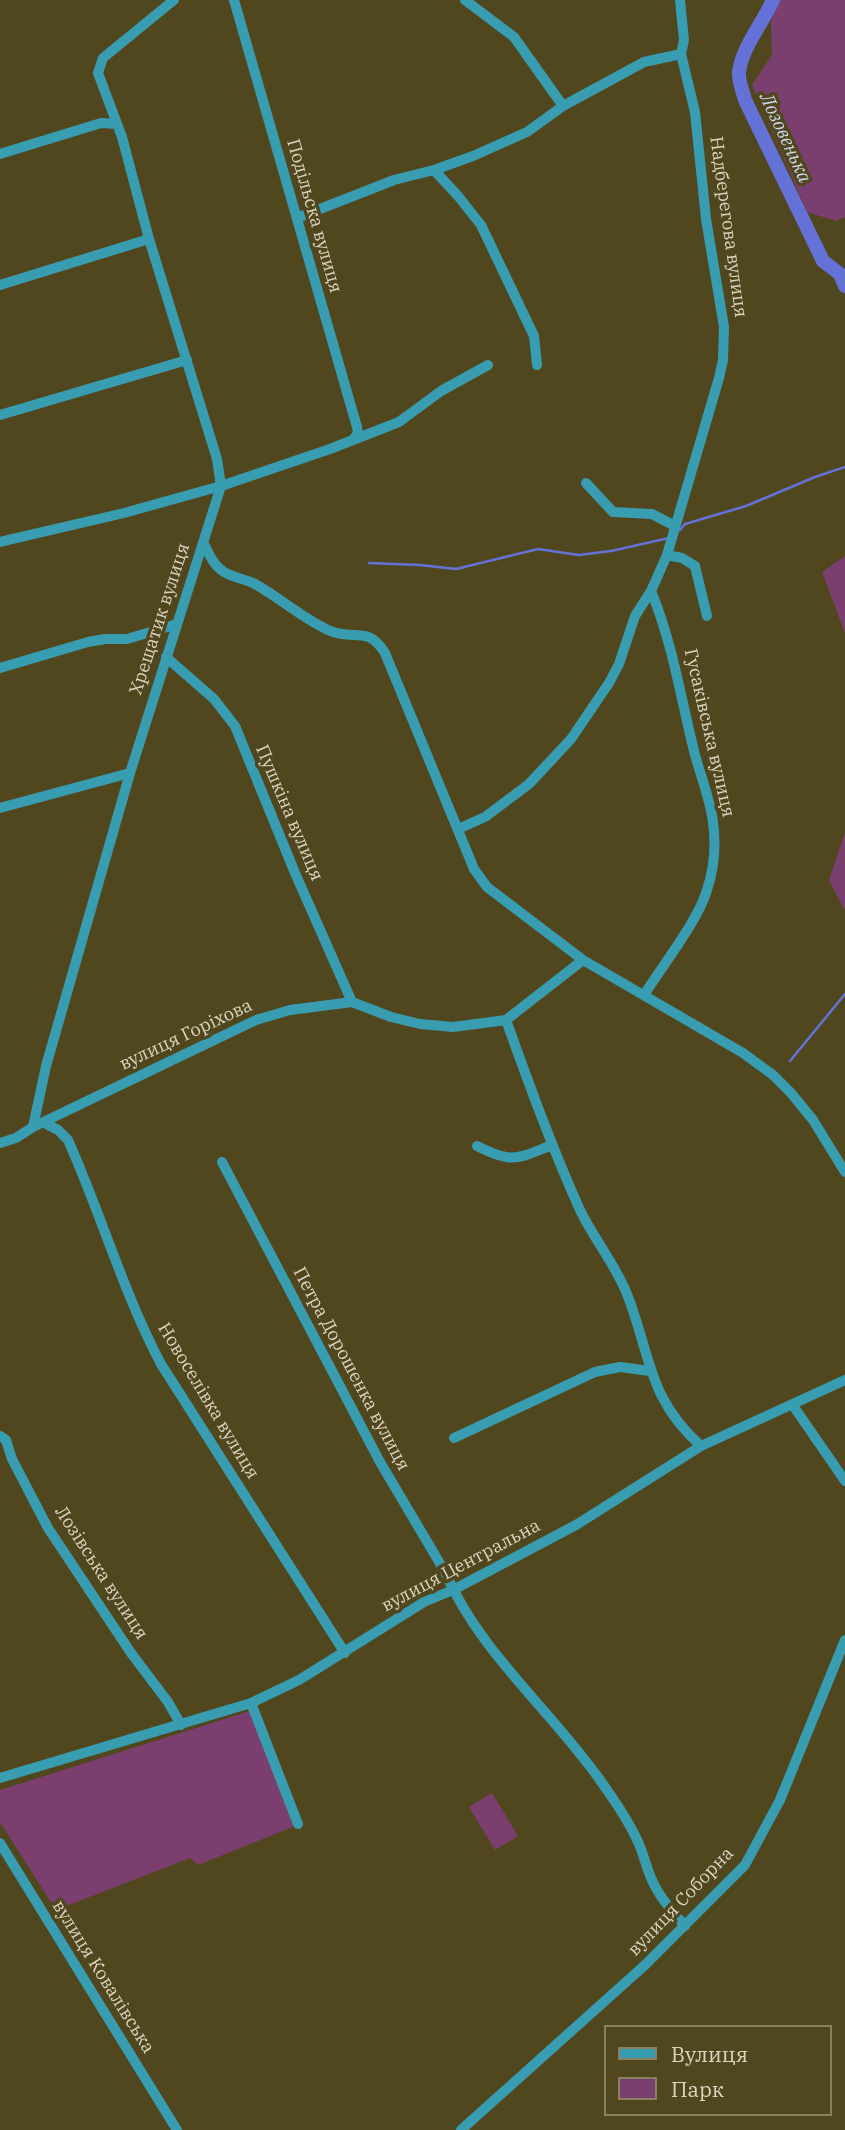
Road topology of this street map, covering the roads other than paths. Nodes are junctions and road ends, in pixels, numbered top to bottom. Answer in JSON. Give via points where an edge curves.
{"nodes":[{"id":1,"x":174,"y":0,"type":"edge"},
{"id":2,"x":234,"y":0,"type":"edge"},
{"id":3,"x":465,"y":0,"type":"edge"},
{"id":4,"x":680,"y":0,"type":"edge"},
{"id":5,"x":681,"y":54,"type":"junction"},
{"id":6,"x":563,"y":106,"type":"junction"},
{"id":7,"x":117,"y":124,"type":"junction"},
{"id":8,"x":0,"y":154,"type":"edge"},
{"id":9,"x":433,"y":170,"type":"junction"},
{"id":10,"x":297,"y":218,"type":"junction"},
{"id":11,"x":149,"y":239,"type":"junction"},
{"id":12,"x":0,"y":285,"type":"edge"},
{"id":13,"x":187,"y":360,"type":"junction"},
{"id":14,"x":488,"y":365,"type":"dead end"},
{"id":15,"x":537,"y":365,"type":"dead end"},
{"id":16,"x":0,"y":415,"type":"edge"},
{"id":17,"x":353,"y":440,"type":"junction"},
{"id":18,"x":586,"y":483,"type":"dead end"},
{"id":19,"x":221,"y":486,"type":"junction"},
{"id":20,"x":675,"y":526,"type":"junction"},
{"id":21,"x":0,"y":542,"type":"edge"},
{"id":22,"x":203,"y":542,"type":"junction"},
{"id":23,"x":667,"y":555,"type":"junction"},
{"id":24,"x":651,"y":591,"type":"junction"},
{"id":25,"x":707,"y":616,"type":"dead end"},
{"id":26,"x":177,"y":624,"type":"junction"},
{"id":27,"x":166,"y":657,"type":"junction"},
{"id":28,"x":0,"y":668,"type":"edge"},
{"id":29,"x":130,"y":773,"type":"junction"},
{"id":30,"x":0,"y":808,"type":"edge"},
{"id":31,"x":458,"y":829,"type":"junction"},
{"id":32,"x":583,"y":960,"type":"junction"},
{"id":33,"x":644,"y":995,"type":"junction"},
{"id":34,"x":352,"y":1002,"type":"junction"},
{"id":35,"x":506,"y":1020,"type":"junction"},
{"id":36,"x":45,"y":1122,"type":"junction"},
{"id":37,"x":33,"y":1127,"type":"junction"},
{"id":38,"x":2,"y":1144,"type":"edge"},
{"id":39,"x":552,"y":1145,"type":"junction"},
{"id":40,"x":477,"y":1146,"type":"dead end"},
{"id":41,"x":222,"y":1162,"type":"dead end"},
{"id":42,"x":845,"y":1172,"type":"edge"},
{"id":43,"x":650,"y":1371,"type":"junction"},
{"id":44,"x":845,"y":1380,"type":"edge"},
{"id":45,"x":792,"y":1404,"type":"junction"},
{"id":46,"x":0,"y":1436,"type":"edge"},
{"id":47,"x":454,"y":1438,"type":"dead end"},
{"id":48,"x":701,"y":1446,"type":"junction"},
{"id":49,"x":845,"y":1481,"type":"edge"},
{"id":50,"x":453,"y":1590,"type":"junction"},
{"id":51,"x":845,"y":1640,"type":"edge"},
{"id":52,"x":345,"y":1653,"type":"junction"},
{"id":53,"x":251,"y":1703,"type":"junction"},
{"id":54,"x":180,"y":1725,"type":"junction"},
{"id":55,"x":0,"y":1778,"type":"edge"},
{"id":56,"x":298,"y":1824,"type":"dead end"},
{"id":57,"x":0,"y":1843,"type":"edge"},
{"id":58,"x":685,"y":1926,"type":"junction"},
{"id":59,"x":177,"y":2130,"type":"edge"},
{"id":60,"x":461,"y":2130,"type":"edge"}],
"edges":[{"from":1,"to":7,"type":"street","name":"Хрещатик вулиця","via":[[103,58],[98,73]]},
{"from":2,"to":10,"type":"street","name":"Подільска вулиця"},
{"from":3,"to":6,"type":"street","via":[[514,37]]},
{"from":4,"to":5,"type":"street","name":"Надберегова вулиця"},
{"from":5,"to":6,"type":"street","via":[[644,62]]},
{"from":5,"to":20,"type":"street","name":"Надберегова вулиця","via":[[695,112],[724,327],[719,379]]},
{"from":6,"to":9,"type":"street","via":[[527,132]]},
{"from":7,"to":8,"type":"street","via":[[101,123]]},
{"from":7,"to":11,"type":"street","name":"Хрещатик вулиця"},
{"from":9,"to":10,"type":"street","via":[[394,180]]},
{"from":9,"to":15,"type":"street","via":[[481,225],[534,336]]},
{"from":10,"to":17,"type":"street","name":"Подільска вулиця","via":[[357,427]]},
{"from":11,"to":12,"type":"street"},
{"from":11,"to":13,"type":"street","name":"Хрещатик вулиця"},
{"from":13,"to":16,"type":"street"},
{"from":13,"to":19,"type":"street","name":"Хрещатик вулиця"},
{"from":14,"to":17,"type":"street","via":[[399,422]]},
{"from":17,"to":19,"type":"street"},
{"from":18,"to":20,"type":"street","via":[[613,512],[652,514]]},
{"from":19,"to":21,"type":"street"},
{"from":19,"to":22,"type":"street","name":"Хрещатик вулиця"},
{"from":20,"to":23,"type":"street","name":"Надберегова вулиця"},
{"from":22,"to":26,"type":"street","name":"Хрещатик вулиця"},
{"from":22,"to":31,"type":"street","via":[[213,562],[227,574],[253,583],[332,632],[371,636],[378,641]]},
{"from":23,"to":24,"type":"street","name":"Надберегова вулиця"},
{"from":23,"to":25,"type":"street","via":[[695,566]]},
{"from":24,"to":31,"type":"street","name":"Надберегова вулиця","via":[[635,616],[609,683],[571,739],[508,802]]},
{"from":24,"to":33,"type":"street","name":"Гусаківська вулиця","via":[[711,808],[714,853],[706,894]]},
{"from":26,"to":27,"type":"street","name":"Хрещатик вулиця"},
{"from":26,"to":28,"type":"street","via":[[127,639],[88,642]]},
{"from":27,"to":29,"type":"street","name":"Хрещатик вулиця"},
{"from":27,"to":34,"type":"street","name":"Пушкіна вулиця","via":[[214,699],[235,726]]},
{"from":29,"to":30,"type":"street"},
{"from":29,"to":37,"type":"street","name":"Хрещатик вулиця","via":[[46,1066]]},
{"from":31,"to":32,"type":"street","via":[[474,869],[487,887]]},
{"from":32,"to":33,"type":"street"},
{"from":32,"to":35,"type":"street"},
{"from":33,"to":42,"type":"street","via":[[773,1075],[813,1120]]},
{"from":34,"to":35,"type":"street","name":"вулиця Горіхова","via":[[420,1024],[453,1027]]},
{"from":34,"to":36,"type":"street","name":"вулиця Горіхова","via":[[290,1010],[256,1020]]},
{"from":35,"to":39,"type":"street"},
{"from":36,"to":37,"type":"street","name":"вулиця Горіхова"},
{"from":36,"to":52,"type":"street","name":"Новоселівка вулиця","via":[[68,1140],[109,1248],[161,1364]]},
{"from":37,"to":38,"type":"street","name":"вулиця Горіхова"},
{"from":39,"to":40,"type":"street","via":[[507,1159]]},
{"from":39,"to":43,"type":"street","via":[[582,1214],[628,1295]]},
{"from":41,"to":50,"type":"street","name":"Петра Дорошенка вулиця"},
{"from":43,"to":47,"type":"street","via":[[620,1367],[595,1372]]},
{"from":43,"to":48,"type":"street","via":[[666,1405]]},
{"from":44,"to":45,"type":"street","name":"вулиця Центральна"},
{"from":45,"to":48,"type":"street","name":"вулиця Центральна"},
{"from":45,"to":49,"type":"street"},
{"from":46,"to":54,"type":"street","name":"Лозівська вулиця","via":[[48,1528]]},
{"from":48,"to":50,"type":"street","name":"вулиця Центральна","via":[[576,1525]]},
{"from":50,"to":52,"type":"street","name":"вулиця Центральна","via":[[424,1602]]},
{"from":50,"to":58,"type":"street","name":"Петра Дорошенка вулиця","via":[[490,1648],[600,1780],[630,1826],[656,1890]]},
{"from":51,"to":58,"type":"street","name":"вулиця Соборна","via":[[780,1800],[745,1865]]},
{"from":52,"to":53,"type":"street","name":"вулиця Центральна"},
{"from":53,"to":54,"type":"street","name":"вулиця Центральна"},
{"from":53,"to":56,"type":"street"},
{"from":54,"to":55,"type":"street","name":"вулиця Центральна"},
{"from":57,"to":59,"type":"street","name":"вулиця Ковалівська"},
{"from":58,"to":60,"type":"street","name":"вулиця Соборна"}]}
